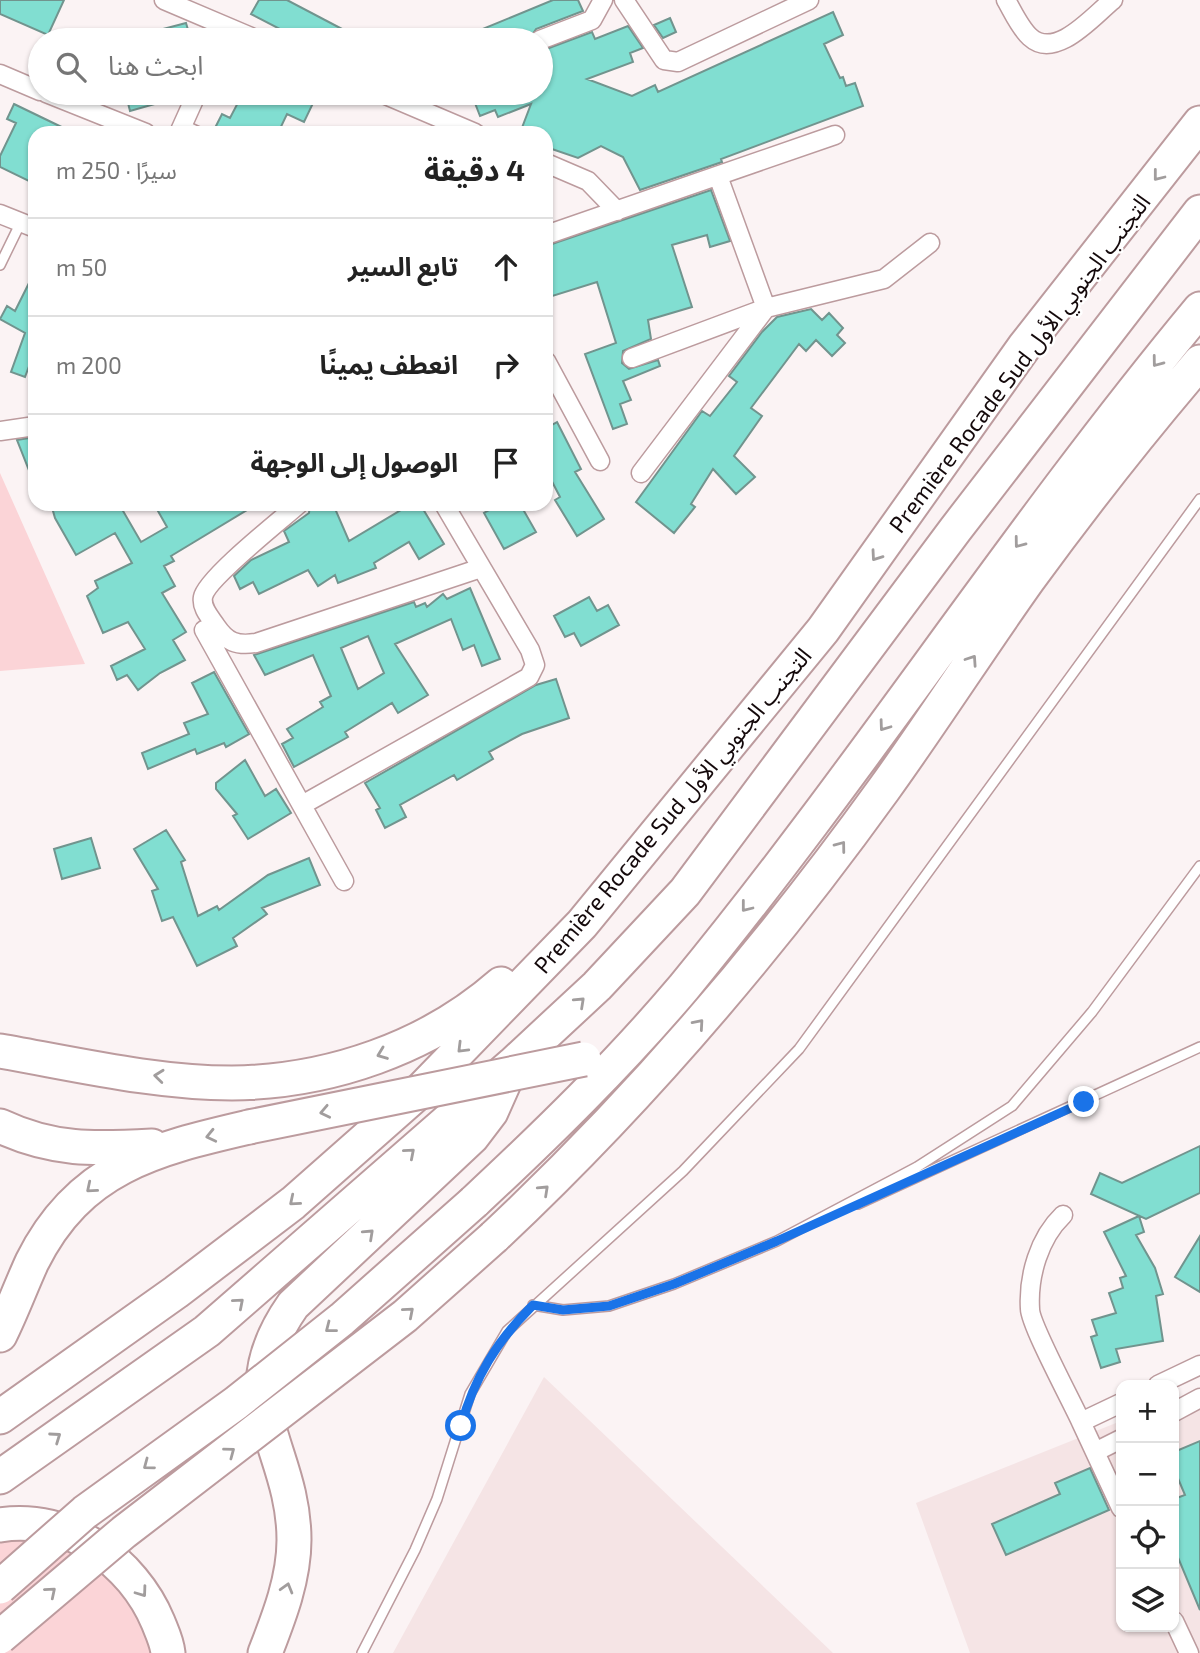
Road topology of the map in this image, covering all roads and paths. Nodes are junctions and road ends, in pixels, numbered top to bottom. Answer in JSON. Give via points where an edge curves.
{"nodes":[{"id":1,"x":164,"y":0,"type":"edge"},
{"id":2,"x":603,"y":0,"type":"edge"},
{"id":3,"x":624,"y":0,"type":"edge"},
{"id":4,"x":809,"y":0,"type":"edge"},
{"id":5,"x":1006,"y":0,"type":"edge"},
{"id":6,"x":1113,"y":0,"type":"edge"},
{"id":7,"x":213,"y":28,"type":"edge"},
{"id":8,"x":553,"y":35,"type":"edge"},
{"id":9,"x":0,"y":74,"type":"edge"},
{"id":10,"x":28,"y":85,"type":"edge"},
{"id":11,"x":76,"y":105,"type":"edge"},
{"id":12,"x":192,"y":105,"type":"edge"},
{"id":13,"x":409,"y":105,"type":"edge"},
{"id":14,"x":1200,"y":123,"type":"edge"},
{"id":15,"x":128,"y":126,"type":"edge"},
{"id":16,"x":183,"y":126,"type":"edge"},
{"id":17,"x":459,"y":126,"type":"edge"},
{"id":18,"x":835,"y":135,"type":"dead end"},
{"id":19,"x":553,"y":166,"type":"edge"},
{"id":20,"x":718,"y":176,"type":"junction"},
{"id":21,"x":617,"y":211,"type":"junction"},
{"id":22,"x":1200,"y":212,"type":"edge"},
{"id":23,"x":0,"y":214,"type":"edge"},
{"id":24,"x":28,"y":225,"type":"edge"},
{"id":25,"x":553,"y":233,"type":"edge"},
{"id":26,"x":930,"y":243,"type":"dead end"},
{"id":27,"x":0,"y":265,"type":"edge"},
{"id":28,"x":766,"y":308,"type":"junction"},
{"id":29,"x":1200,"y":309,"type":"edge"},
{"id":30,"x":632,"y":358,"type":"dead end"},
{"id":31,"x":1200,"y":362,"type":"edge"},
{"id":32,"x":553,"y":374,"type":"edge"},
{"id":33,"x":28,"y":427,"type":"edge"},
{"id":34,"x":0,"y":431,"type":"edge"},
{"id":35,"x":600,"y":461,"type":"dead end"},
{"id":36,"x":641,"y":473,"type":"dead end"},
{"id":37,"x":1200,"y":499,"type":"edge"},
{"id":38,"x":291,"y":511,"type":"edge"},
{"id":39,"x":448,"y":511,"type":"edge"},
{"id":40,"x":481,"y":568,"type":"junction"},
{"id":41,"x":204,"y":630,"type":"dead end"},
{"id":42,"x":302,"y":805,"type":"junction"},
{"id":43,"x":1200,"y":866,"type":"edge"},
{"id":44,"x":344,"y":881,"type":"dead end"},
{"id":45,"x":582,"y":924,"type":"junction"},
{"id":46,"x":683,"y":988,"type":"junction"},
{"id":47,"x":1200,"y":1046,"type":"edge"},
{"id":48,"x":0,"y":1051,"type":"edge"},
{"id":49,"x":513,"y":1064,"type":"junction"},
{"id":50,"x":0,"y":1126,"type":"edge"},
{"id":51,"x":172,"y":1144,"type":"junction"},
{"id":52,"x":1063,"y":1215,"type":"dead end"},
{"id":53,"x":777,"y":1241,"type":"junction"},
{"id":54,"x":533,"y":1305,"type":"junction"},
{"id":55,"x":0,"y":1335,"type":"edge"},
{"id":56,"x":1200,"y":1365,"type":"edge"},
{"id":57,"x":1168,"y":1380,"type":"edge"},
{"id":58,"x":1200,"y":1398,"type":"edge"},
{"id":59,"x":1116,"y":1405,"type":"edge"},
{"id":60,"x":1179,"y":1409,"type":"edge"},
{"id":61,"x":0,"y":1417,"type":"edge"},
{"id":62,"x":1082,"y":1422,"type":"junction"},
{"id":63,"x":1116,"y":1442,"type":"edge"},
{"id":64,"x":1095,"y":1452,"type":"junction"},
{"id":65,"x":0,"y":1477,"type":"edge"},
{"id":66,"x":1120,"y":1506,"type":"edge"},
{"id":67,"x":0,"y":1525,"type":"edge"},
{"id":68,"x":0,"y":1587,"type":"edge"},
{"id":69,"x":1179,"y":1632,"type":"edge"},
{"id":70,"x":0,"y":1637,"type":"edge"},
{"id":71,"x":168,"y":1653,"type":"edge"},
{"id":72,"x":265,"y":1653,"type":"edge"},
{"id":73,"x":362,"y":1653,"type":"edge"},
{"id":74,"x":1189,"y":1653,"type":"edge"}],
"edges":[{"from":1,"to":7,"type":"street"},
{"from":2,"to":8,"type":"street","via":[[592,20]]},
{"from":3,"to":4,"type":"street","via":[[664,60],[678,62]]},
{"from":5,"to":6,"type":"street","via":[[1028,36],[1044,44],[1062,41]]},
{"from":9,"to":10,"type":"street"},
{"from":11,"to":15,"type":"street"},
{"from":12,"to":16,"type":"street"},
{"from":13,"to":17,"type":"street"},
{"from":14,"to":45,"type":"highway","name":"Première Rocade Sud التجنب الجنوبي الأول","one_way":true,"via":[[1024,347],[823,630]]},
{"from":18,"to":20,"type":"street"},
{"from":19,"to":21,"type":"street","via":[[588,181]]},
{"from":20,"to":21,"type":"street"},
{"from":20,"to":28,"type":"street"},
{"from":21,"to":25,"type":"street"},
{"from":49,"to":22,"type":"highway","one_way":true,"via":[[597,986],[685,892]]},
{"from":23,"to":24,"type":"street"},
{"from":24,"to":27,"type":"lane"},
{"from":26,"to":28,"type":"street","via":[[884,279]]},
{"from":28,"to":30,"type":"street"},
{"from":28,"to":36,"type":"street"},
{"from":29,"to":46,"type":"highway","one_way":true},
{"from":70,"to":31,"type":"highway","one_way":true,"bridge":true,"via":[[124,1532],[405,1316],[572,1164],[778,928],[883,790],[1030,578]]},
{"from":32,"to":35,"type":"street"},
{"from":33,"to":34,"type":"street"},
{"from":37,"to":54,"type":"lane","via":[[799,1049],[683,1171]]},
{"from":38,"to":40,"type":"street","via":[[216,577],[203,596],[203,607],[232,643],[256,643]]},
{"from":39,"to":40,"type":"street"},
{"from":40,"to":42,"type":"street","via":[[530,650],[535,665],[529,677]]},
{"from":41,"to":42,"type":"street"},
{"from":42,"to":44,"type":"street"},
{"from":43,"to":53,"type":"lane","via":[[1092,1012],[1012,1106],[917,1167]]},
{"from":45,"to":48,"type":"highway","one_way":true,"via":[[537,952],[484,999],[449,1022],[411,1042],[340,1068],[229,1083]]},
{"from":45,"to":61,"type":"highway","name":"Première Rocade Sud التجنب الجنوبي الأول","one_way":true,"via":[[421,1090],[293,1203]]},
{"from":46,"to":51,"type":"highway","one_way":true,"bridge":true,"via":[[584,1059]]},
{"from":46,"to":68,"type":"highway","one_way":true,"bridge":true,"via":[[558,1124],[342,1319],[86,1512]]},
{"from":47,"to":53,"type":"lane"},
{"from":65,"to":49,"type":"highway","one_way":true,"via":[[207,1331]]},
{"from":72,"to":49,"type":"highway","one_way":true,"via":[[290,1577],[294,1539],[262,1403],[262,1377],[280,1323],[293,1305],[472,1136],[491,1112]]},
{"from":50,"to":51,"type":"highway","via":[[32,1141],[83,1149]]},
{"from":51,"to":55,"type":"highway","one_way":true,"via":[[122,1166],[68,1210],[32,1263]]},
{"from":52,"to":62,"type":"street","via":[[1051,1227],[1036,1258],[1029,1311]]},
{"from":53,"to":54,"type":"lane","via":[[609,1306],[563,1310]]},
{"from":54,"to":73,"type":"lane","via":[[507,1331],[470,1394],[437,1499]]},
{"from":56,"to":57,"type":"street"},
{"from":58,"to":60,"type":"street"},
{"from":59,"to":62,"type":"street"},
{"from":62,"to":64,"type":"street"},
{"from":63,"to":64,"type":"street"},
{"from":64,"to":66,"type":"street"},
{"from":67,"to":71,"type":"highway","one_way":true,"via":[[16,1522],[56,1528],[92,1544],[124,1569],[147,1597]]},
{"from":69,"to":74,"type":"street"}]}
